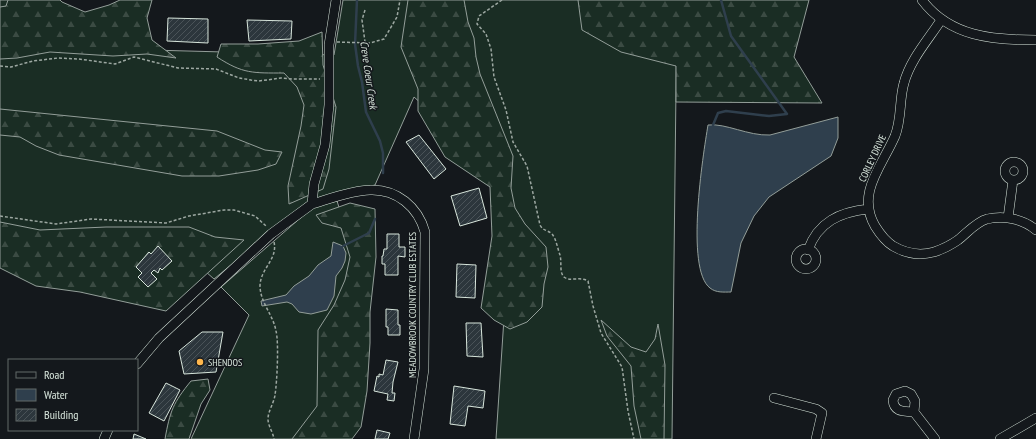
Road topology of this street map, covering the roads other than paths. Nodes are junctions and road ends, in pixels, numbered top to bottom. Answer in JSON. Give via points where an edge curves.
{"nodes":[{"id":1,"x":336,"y":0,"type":"edge"},
{"id":2,"x":922,"y":0,"type":"edge"},
{"id":3,"x":941,"y":20,"type":"junction"},
{"id":4,"x":1036,"y":40,"type":"edge"},
{"id":5,"x":1013,"y":180,"type":"dead end"},
{"id":6,"x":312,"y":204,"type":"junction"},
{"id":7,"x":868,"y":209,"type":"junction"},
{"id":8,"x":1008,"y":218,"type":"junction"},
{"id":9,"x":1036,"y":230,"type":"edge"},
{"id":10,"x":808,"y":250,"type":"dead end"},
{"id":11,"x":138,"y":363,"type":"edge"},
{"id":12,"x":774,"y":398,"type":"dead end"},
{"id":13,"x":914,"y":412,"type":"dead end"},
{"id":14,"x":1036,"y":418,"type":"edge"},
{"id":15,"x":414,"y":439,"type":"edge"},
{"id":16,"x":816,"y":439,"type":"edge"},
{"id":17,"x":935,"y":439,"type":"edge"},
{"id":18,"x":1000,"y":439,"type":"edge"}],
"edges":[{"from":1,"to":6,"type":"street","via":[[329,45],[325,145],[314,184]]},
{"from":2,"to":3,"type":"street"},
{"from":3,"to":4,"type":"street","via":[[990,39]]},
{"from":3,"to":7,"type":"street","name":"CORLEY DRIVE","via":[[916,56],[906,76],[898,126],[869,191]]},
{"from":5,"to":8,"type":"street"},
{"from":6,"to":11,"type":"street","name":"MEADOWBROOK COUNTRY CLUB ESTATES","via":[[271,234],[159,338]]},
{"from":6,"to":15,"type":"street","name":"MEADOWBROOK COUNTRY CLUB ESTATES","via":[[366,190],[378,190],[397,196],[411,206],[422,222],[425,232],[424,368]]},
{"from":7,"to":8,"type":"street","name":"CORLEY DRIVE","via":[[876,228],[886,242],[904,251],[922,254],[949,246],[986,219]]},
{"from":7,"to":10,"type":"street","via":[[849,212],[830,221],[818,230]]},
{"from":8,"to":9,"type":"street","name":"CORLEY DRIVE"},
{"from":12,"to":16,"type":"street","via":[[816,409],[822,413]]},
{"from":13,"to":17,"type":"street"},
{"from":14,"to":18,"type":"street"}]}
